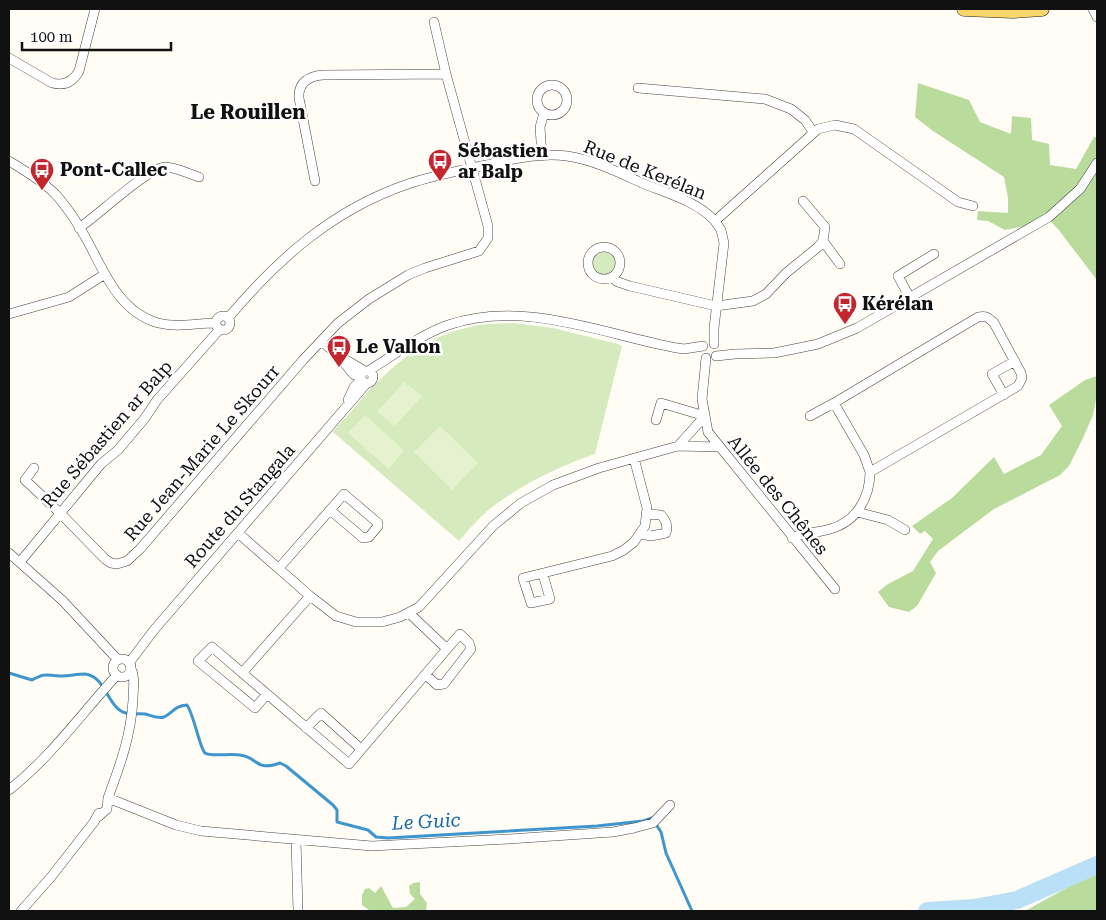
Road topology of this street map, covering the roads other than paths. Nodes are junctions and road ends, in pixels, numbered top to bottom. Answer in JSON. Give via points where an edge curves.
{"nodes":[{"id":1,"x":95,"y":9,"type":"edge"},
{"id":2,"x":964,"y":9,"type":"edge"},
{"id":3,"x":995,"y":9,"type":"edge"},
{"id":4,"x":1040,"y":9,"type":"edge"},
{"id":5,"x":1093,"y":9,"type":"edge"},
{"id":6,"x":1097,"y":17,"type":"edge"},
{"id":7,"x":434,"y":22,"type":"dead end"},
{"id":8,"x":9,"y":58,"type":"edge"},
{"id":9,"x":446,"y":74,"type":"junction"},
{"id":10,"x":638,"y":88,"type":"dead end"},
{"id":11,"x":544,"y":113,"type":"dead end"},
{"id":12,"x":813,"y":132,"type":"junction"},
{"id":13,"x":542,"y":156,"type":"junction"},
{"id":14,"x":9,"y":161,"type":"edge"},
{"id":15,"x":1097,"y":163,"type":"edge"},
{"id":16,"x":471,"y":168,"type":"junction"},
{"id":17,"x":199,"y":177,"type":"dead end"},
{"id":18,"x":315,"y":181,"type":"dead end"},
{"id":19,"x":803,"y":201,"type":"dead end"},
{"id":20,"x":973,"y":206,"type":"dead end"},
{"id":21,"x":715,"y":220,"type":"junction"},
{"id":22,"x":79,"y":228,"type":"junction"},
{"id":23,"x":823,"y":241,"type":"junction"},
{"id":24,"x":934,"y":254,"type":"dead end"},
{"id":25,"x":840,"y":264,"type":"dead end"},
{"id":26,"x":105,"y":274,"type":"junction"},
{"id":27,"x":612,"y":278,"type":"dead end"},
{"id":28,"x":910,"y":298,"type":"junction"},
{"id":29,"x":716,"y":306,"type":"junction"},
{"id":30,"x":9,"y":314,"type":"edge"},
{"id":31,"x":218,"y":326,"type":"junction"},
{"id":32,"x":321,"y":341,"type":"junction"},
{"id":33,"x":710,"y":345,"type":"junction"},
{"id":34,"x":684,"y":349,"type":"junction"},
{"id":35,"x":735,"y":354,"type":"junction"},
{"id":36,"x":710,"y":357,"type":"junction"},
{"id":37,"x":1015,"y":361,"type":"junction"},
{"id":38,"x":366,"y":376,"type":"junction"},
{"id":39,"x":1004,"y":394,"type":"junction"},
{"id":40,"x":834,"y":402,"type":"junction"},
{"id":41,"x":705,"y":416,"type":"junction"},
{"id":42,"x":810,"y":416,"type":"dead end"},
{"id":43,"x":656,"y":420,"type":"dead end"},
{"id":44,"x":678,"y":446,"type":"junction"},
{"id":45,"x":718,"y":447,"type":"junction"},
{"id":46,"x":634,"y":458,"type":"junction"},
{"id":47,"x":34,"y":468,"type":"dead end"},
{"id":48,"x":870,"y":472,"type":"junction"},
{"id":49,"x":330,"y":510,"type":"junction"},
{"id":50,"x":857,"y":512,"type":"junction"},
{"id":51,"x":60,"y":513,"type":"junction"},
{"id":52,"x":646,"y":514,"type":"junction"},
{"id":53,"x":905,"y":530,"type":"dead end"},
{"id":54,"x":238,"y":533,"type":"junction"},
{"id":55,"x":641,"y":534,"type":"junction"},
{"id":56,"x":792,"y":538,"type":"junction"},
{"id":57,"x":9,"y":553,"type":"edge"},
{"id":58,"x":20,"y":562,"type":"junction"},
{"id":59,"x":279,"y":568,"type":"junction"},
{"id":60,"x":542,"y":574,"type":"dead end"},
{"id":61,"x":835,"y":589,"type":"dead end"},
{"id":62,"x":310,"y":596,"type":"junction"},
{"id":63,"x":409,"y":613,"type":"junction"},
{"id":64,"x":97,"y":636,"type":"junction"},
{"id":65,"x":447,"y":649,"type":"junction"},
{"id":66,"x":125,"y":662,"type":"junction"},
{"id":67,"x":242,"y":673,"type":"junction"},
{"id":68,"x":117,"y":674,"type":"junction"},
{"id":69,"x":426,"y":675,"type":"junction"},
{"id":70,"x":267,"y":694,"type":"junction"},
{"id":71,"x":133,"y":699,"type":"junction"},
{"id":72,"x":306,"y":728,"type":"junction"},
{"id":73,"x":362,"y":749,"type":"junction"},
{"id":74,"x":9,"y":790,"type":"edge"},
{"id":75,"x":108,"y":798,"type":"junction"},
{"id":76,"x":670,"y":805,"type":"dead end"},
{"id":77,"x":296,"y":840,"type":"junction"},
{"id":78,"x":21,"y":911,"type":"edge"},
{"id":79,"x":298,"y":911,"type":"edge"}],
"edges":[{"from":1,"to":8,"type":"street","via":[[79,71],[69,82],[52,83]]},
{"from":2,"to":3,"type":"main road"},
{"from":3,"to":4,"type":"main road"},
{"from":5,"to":6,"type":"street"},
{"from":7,"to":9,"type":"street"},
{"from":9,"to":16,"type":"street"},
{"from":9,"to":18,"type":"street","via":[[324,75],[305,80],[300,87],[299,98]]},
{"from":10,"to":12,"type":"street","via":[[766,99],[791,109],[806,120]]},
{"from":11,"to":13,"type":"street","via":[[540,127]]},
{"from":12,"to":20,"type":"street","via":[[835,125],[854,129],[958,202]]},
{"from":12,"to":21,"type":"street"},
{"from":13,"to":16,"type":"street","name":"Rue de Kerélan"},
{"from":13,"to":21,"type":"street","name":"Rue de Kerélan","via":[[569,156],[599,164],[682,199],[704,210]]},
{"from":14,"to":22,"type":"street","via":[[58,196]]},
{"from":15,"to":28,"type":"street","name":"Route du Stangala","via":[[1085,183],[1049,217]]},
{"from":16,"to":31,"type":"street","name":"Rue Sébastien ar Balp","via":[[402,186],[334,220],[283,258],[244,298],[228,318],[230,322],[225,329]]},
{"from":16,"to":32,"type":"street","name":"Rue Jean-Marie Le Skourr","via":[[488,226],[488,238],[482,248],[398,281],[348,315]]},
{"from":17,"to":22,"type":"street","via":[[171,168],[159,169]]},
{"from":19,"to":23,"type":"street","via":[[825,227]]},
{"from":21,"to":29,"type":"street","via":[[724,243]]},
{"from":22,"to":26,"type":"street"},
{"from":23,"to":25,"type":"street"},
{"from":23,"to":29,"type":"street","via":[[786,272],[763,297]]},
{"from":24,"to":28,"type":"street","via":[[898,276]]},
{"from":26,"to":30,"type":"street","via":[[70,296]]},
{"from":26,"to":31,"type":"street","via":[[129,308],[144,318],[171,325]]},
{"from":27,"to":29,"type":"street","via":[[630,286]]},
{"from":28,"to":35,"type":"street","name":"Route du Stangala","via":[[857,328],[818,344],[774,353]]},
{"from":29,"to":33,"type":"street"},
{"from":31,"to":51,"type":"street","name":"Rue Sébastien ar Balp","via":[[142,422]]},
{"from":32,"to":38,"type":"street"},
{"from":32,"to":51,"type":"street","name":"Rue Jean-Marie Le Skourr","via":[[128,561],[117,564],[105,559]]},
{"from":33,"to":34,"type":"street","name":"Route du Stangala"},
{"from":33,"to":35,"type":"street","name":"Route du Stangala"},
{"from":33,"to":36,"type":"street","via":[[702,351]]},
{"from":33,"to":36,"type":"street","via":[[718,349]]},
{"from":34,"to":36,"type":"street","name":"Route du Stangala"},
{"from":34,"to":38,"type":"street","name":"Route du Stangala","via":[[551,319],[496,316],[442,328],[383,362]]},
{"from":35,"to":36,"type":"street","name":"Route du Stangala"},
{"from":36,"to":41,"type":"street","name":"Allée des Chênes","via":[[702,399]]},
{"from":37,"to":39,"type":"street","via":[[1021,382]]},
{"from":37,"to":39,"type":"street","via":[[992,374]]},
{"from":37,"to":40,"type":"street","via":[[994,323],[983,316]]},
{"from":38,"to":54,"type":"street","name":"Route du Stangala","via":[[345,407]]},
{"from":39,"to":48,"type":"street"},
{"from":40,"to":42,"type":"street"},
{"from":40,"to":48,"type":"street"},
{"from":41,"to":43,"type":"street","via":[[661,403]]},
{"from":41,"to":44,"type":"street"},
{"from":41,"to":45,"type":"street","name":"Allée des Chênes","via":[[708,432]]},
{"from":44,"to":45,"type":"street"},
{"from":44,"to":46,"type":"street"},
{"from":45,"to":56,"type":"street","name":"Allée des Chênes"},
{"from":46,"to":52,"type":"street","via":[[646,501]]},
{"from":46,"to":63,"type":"street","via":[[566,479],[521,504],[493,526],[426,601]]},
{"from":47,"to":51,"type":"street","name":"Rue Jean-Marie Le Skourr","via":[[25,480]]},
{"from":48,"to":50,"type":"street","via":[[867,490]]},
{"from":49,"to":49,"type":"street","via":[[344,494],[378,526],[369,537],[363,538]]},
{"from":49,"to":59,"type":"street"},
{"from":50,"to":53,"type":"street","via":[[888,520]]},
{"from":50,"to":56,"type":"street","via":[[840,526]]},
{"from":51,"to":58,"type":"street","name":"Rue Sébastien ar Balp"},
{"from":52,"to":55,"type":"street"},
{"from":52,"to":55,"type":"street","via":[[661,515],[666,533]]},
{"from":54,"to":59,"type":"street"},
{"from":54,"to":66,"type":"street","name":"Route du Stangala","via":[[139,650]]},
{"from":55,"to":60,"type":"street","via":[[630,546],[612,556]]},
{"from":56,"to":61,"type":"street","name":"Allée des Chênes"},
{"from":57,"to":58,"type":"street"},
{"from":58,"to":64,"type":"street"},
{"from":59,"to":62,"type":"street"},
{"from":62,"to":63,"type":"street","via":[[336,616],[356,622],[382,622]]},
{"from":62,"to":67,"type":"street"},
{"from":63,"to":65,"type":"street"},
{"from":64,"to":66,"type":"street"},
{"from":64,"to":68,"type":"street"},
{"from":65,"to":69,"type":"street"},
{"from":65,"to":69,"type":"street","via":[[460,634],[471,649],[444,684],[438,685]]},
{"from":66,"to":68,"type":"street","via":[[113,666]]},
{"from":66,"to":68,"type":"street","via":[[130,672]]},
{"from":66,"to":71,"type":"street","via":[[134,678]]},
{"from":67,"to":70,"type":"street"},
{"from":67,"to":70,"type":"street","via":[[212,647],[198,661],[255,708]]},
{"from":68,"to":71,"type":"street","via":[[130,684]]},
{"from":68,"to":74,"type":"street","via":[[54,748]]},
{"from":69,"to":73,"type":"street"},
{"from":70,"to":72,"type":"street"},
{"from":71,"to":75,"type":"street","via":[[128,738]]},
{"from":72,"to":73,"type":"street","via":[[320,713]]},
{"from":72,"to":73,"type":"street","via":[[349,764]]},
{"from":75,"to":77,"type":"street","via":[[186,828]]},
{"from":75,"to":78,"type":"street","via":[[107,809]]},
{"from":76,"to":77,"type":"street","via":[[653,823],[613,832],[381,846]]},
{"from":77,"to":79,"type":"street"}]}
